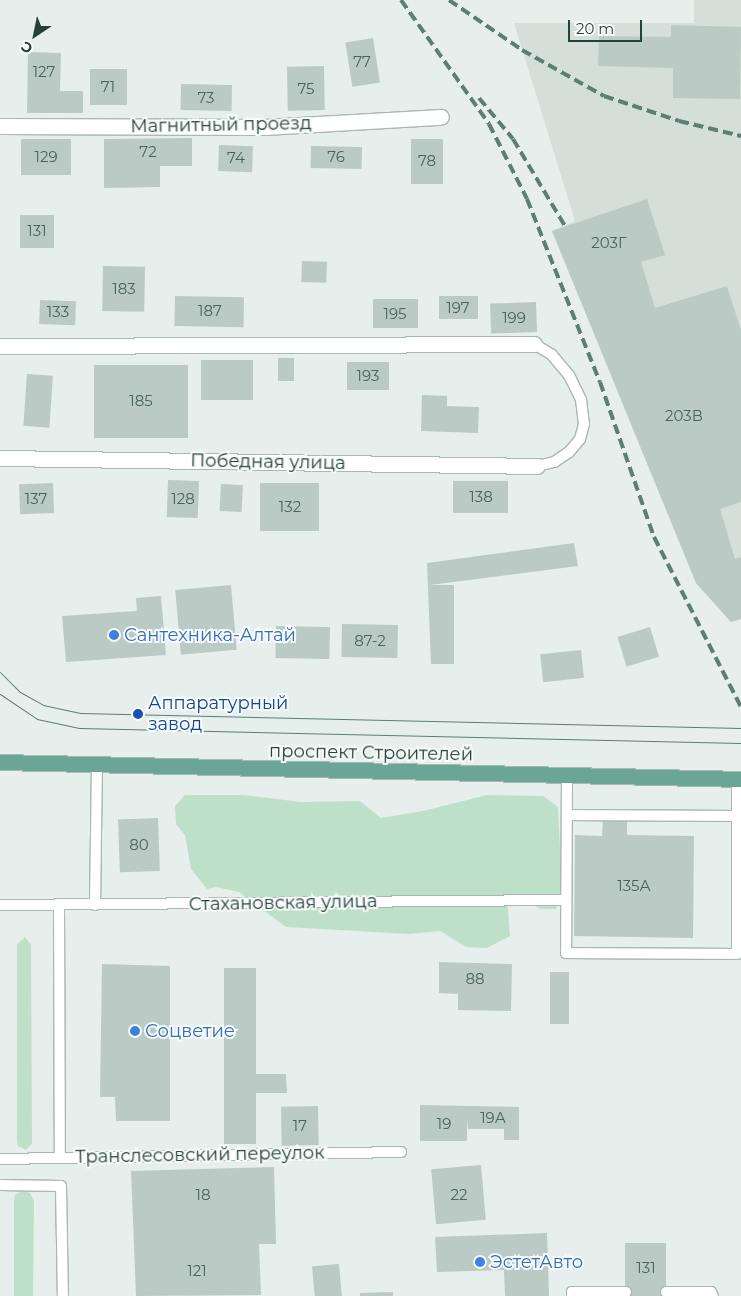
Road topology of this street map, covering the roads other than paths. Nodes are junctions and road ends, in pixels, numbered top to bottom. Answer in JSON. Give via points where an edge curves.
{"nodes":[{"id":1,"x":441,"y":117,"type":"dead end"},
{"id":2,"x":0,"y":126,"type":"edge"},
{"id":3,"x":534,"y":344,"type":"joint"},
{"id":4,"x":0,"y":346,"type":"edge"},
{"id":5,"x":0,"y":458,"type":"edge"},
{"id":6,"x":537,"y":466,"type":"joint"},
{"id":7,"x":0,"y":762,"type":"edge"},
{"id":8,"x":97,"y":766,"type":"junction"},
{"id":9,"x":567,"y":776,"type":"junction"},
{"id":10,"x":739,"y":779,"type":"edge"},
{"id":11,"x":567,"y":815,"type":"junction"},
{"id":12,"x":737,"y":816,"type":"junction"},
{"id":13,"x":566,"y":900,"type":"junction"},
{"id":14,"x":0,"y":905,"type":"edge"},
{"id":15,"x":59,"y":905,"type":"junction"},
{"id":16,"x":95,"y":905,"type":"junction"},
{"id":17,"x":401,"y":1152,"type":"dead end"},
{"id":18,"x":60,"y":1158,"type":"junction"},
{"id":19,"x":0,"y":1159,"type":"edge"},
{"id":20,"x":0,"y":1185,"type":"edge"},
{"id":21,"x":626,"y":1292,"type":"dead end"},
{"id":22,"x":666,"y":1292,"type":"dead end"},
{"id":23,"x":62,"y":1296,"type":"edge"},
{"id":24,"x":572,"y":1296,"type":"edge"},
{"id":25,"x":713,"y":1296,"type":"edge"}],
"edges":[{"from":1,"to":2,"type":"street","name":"Магнитный проезд","via":[[265,127]]},
{"from":3,"to":4,"type":"street"},
{"from":3,"to":6,"type":"lane","via":[[552,355],[569,375],[581,400],[584,424],[580,439],[569,452],[554,462]]},
{"from":5,"to":6,"type":"street","name":"Победная улица"},
{"from":7,"to":8,"type":"main road","name":"проспект Строителей"},
{"from":8,"to":9,"type":"main road","name":"проспект Строителей"},
{"from":8,"to":16,"type":"lane"},
{"from":9,"to":10,"type":"main road","name":"проспект Строителей"},
{"from":9,"to":11,"type":"lane"},
{"from":10,"to":12,"type":"lane"},
{"from":11,"to":12,"type":"lane"},
{"from":11,"to":13,"type":"lane"},
{"from":12,"to":13,"type":"lane","via":[[737,954],[566,953]]},
{"from":13,"to":16,"type":"lane","name":"Стахановская улица"},
{"from":14,"to":15,"type":"lane","name":"Стахановская улица"},
{"from":15,"to":16,"type":"lane","name":"Стахановская улица"},
{"from":15,"to":18,"type":"lane"},
{"from":17,"to":18,"type":"lane","name":"Транслесовский переулок"},
{"from":18,"to":19,"type":"lane","name":"Транслесовский переулок"},
{"from":20,"to":23,"type":"lane","via":[[61,1186]]},
{"from":21,"to":24,"type":"lane","via":[[572,1292]]},
{"from":22,"to":25,"type":"lane","via":[[712,1292]]}]}
